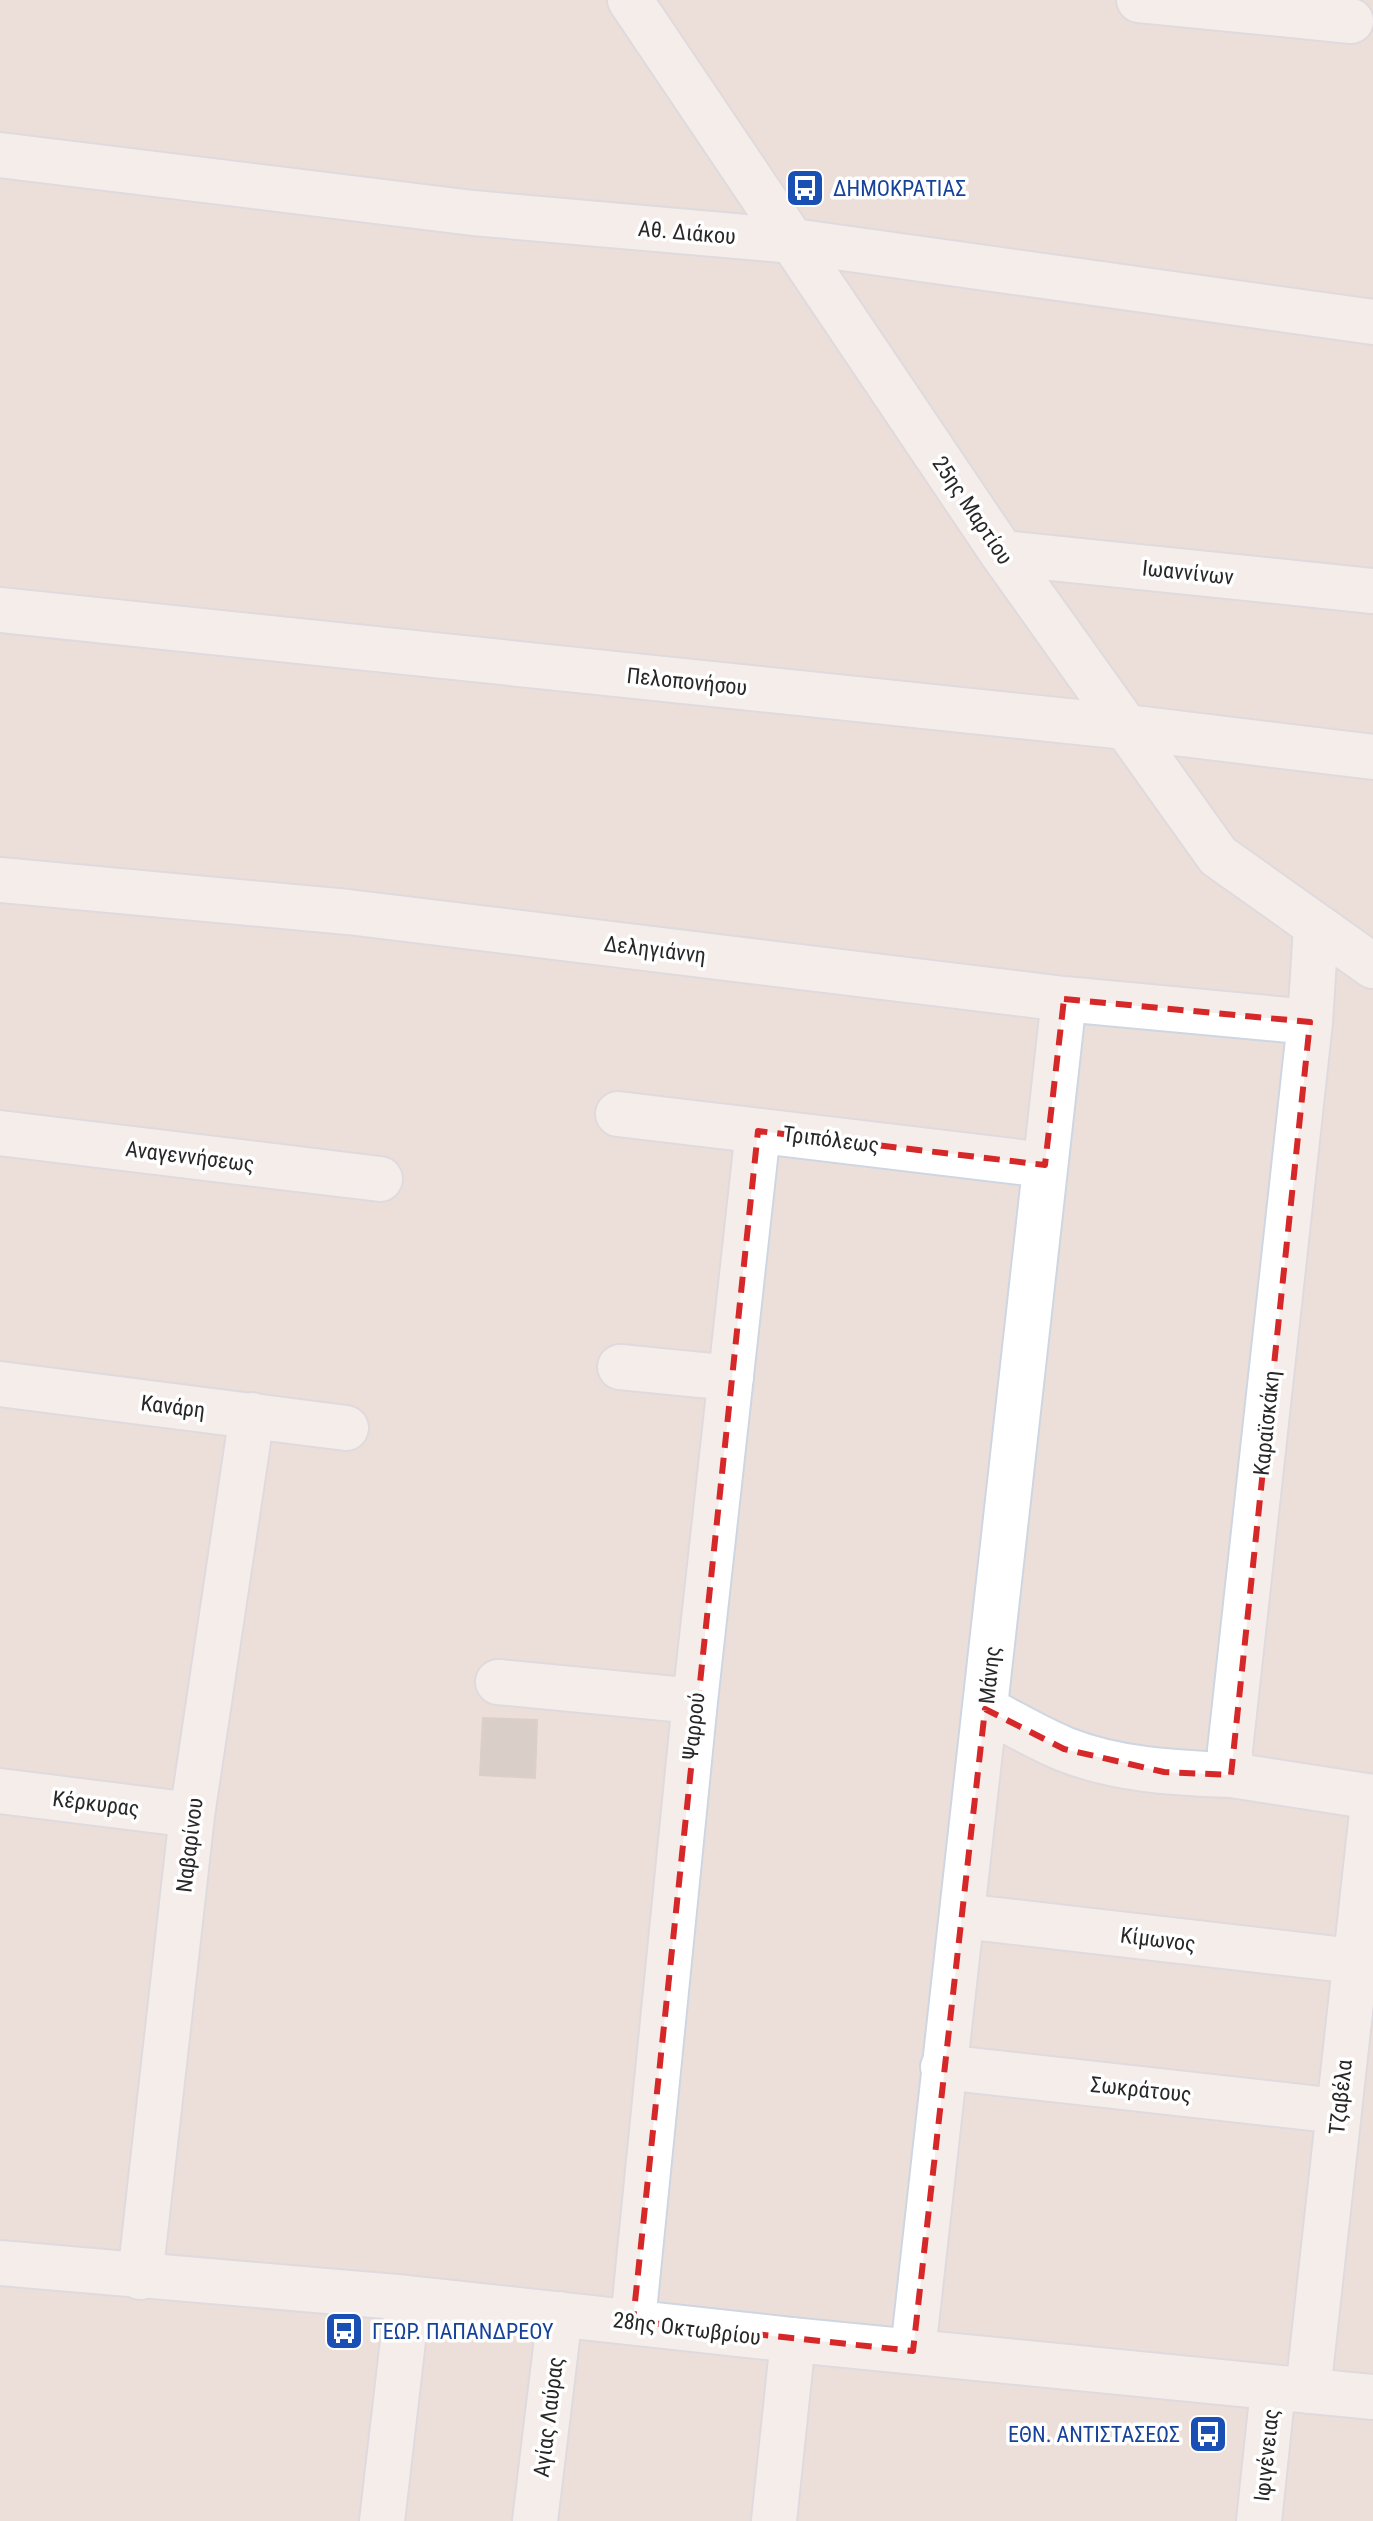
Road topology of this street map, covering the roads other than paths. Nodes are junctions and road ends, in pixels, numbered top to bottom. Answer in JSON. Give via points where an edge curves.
{"nodes":[{"id":1,"x":630,"y":0,"type":"edge"},
{"id":2,"x":1139,"y":0,"type":"edge"},
{"id":3,"x":1351,"y":21,"type":"dead end"},
{"id":4,"x":0,"y":155,"type":"edge"},
{"id":5,"x":793,"y":241,"type":"junction"},
{"id":6,"x":1373,"y":322,"type":"edge"},
{"id":7,"x":1002,"y":553,"type":"junction"},
{"id":8,"x":1373,"y":591,"type":"edge"},
{"id":9,"x":0,"y":610,"type":"edge"},
{"id":10,"x":1126,"y":727,"type":"junction"},
{"id":11,"x":1373,"y":757,"type":"edge"},
{"id":12,"x":0,"y":880,"type":"edge"},
{"id":13,"x":1316,"y":928,"type":"junction"},
{"id":14,"x":1373,"y":966,"type":"edge"},
{"id":15,"x":1064,"y":999,"type":"junction"},
{"id":16,"x":1310,"y":1022,"type":"junction"},
{"id":17,"x":618,"y":1114,"type":"dead end"},
{"id":18,"x":758,"y":1131,"type":"junction"},
{"id":19,"x":0,"y":1133,"type":"edge"},
{"id":20,"x":1045,"y":1165,"type":"junction"},
{"id":21,"x":380,"y":1179,"type":"dead end"},
{"id":22,"x":620,"y":1367,"type":"dead end"},
{"id":23,"x":731,"y":1378,"type":"junction"},
{"id":24,"x":0,"y":1384,"type":"edge"},
{"id":25,"x":252,"y":1415,"type":"junction"},
{"id":26,"x":346,"y":1428,"type":"dead end"},
{"id":27,"x":498,"y":1682,"type":"dead end"},
{"id":28,"x":695,"y":1701,"type":"junction"},
{"id":29,"x":985,"y":1709,"type":"junction"},
{"id":30,"x":1231,"y":1775,"type":"junction"},
{"id":31,"x":0,"y":1791,"type":"edge"},
{"id":32,"x":1373,"y":1797,"type":"edge"},
{"id":33,"x":1373,"y":1804,"type":"edge"},
{"id":34,"x":192,"y":1815,"type":"junction"},
{"id":35,"x":962,"y":1916,"type":"junction"},
{"id":36,"x":1354,"y":1961,"type":"junction"},
{"id":37,"x":943,"y":2067,"type":"junction"},
{"id":38,"x":1338,"y":2111,"type":"junction"},
{"id":39,"x":0,"y":2263,"type":"edge"},
{"id":40,"x":140,"y":2277,"type":"junction"},
{"id":41,"x":408,"y":2298,"type":"junction"},
{"id":42,"x":560,"y":2314,"type":"junction"},
{"id":43,"x":633,"y":2321,"type":"junction"},
{"id":44,"x":793,"y":2340,"type":"junction"},
{"id":45,"x":913,"y":2351,"type":"junction"},
{"id":46,"x":1291,"y":2390,"type":"junction"},
{"id":47,"x":1373,"y":2397,"type":"edge"},
{"id":48,"x":382,"y":2521,"type":"edge"},
{"id":49,"x":535,"y":2521,"type":"edge"},
{"id":50,"x":774,"y":2521,"type":"edge"},
{"id":51,"x":1259,"y":2521,"type":"edge"}],
"edges":[{"from":1,"to":5,"type":"street","name":"25ης Μαρτίου"},
{"from":2,"to":3,"type":"street"},
{"from":4,"to":5,"type":"street","name":"Αθ. Διάκου","via":[[473,213]]},
{"from":5,"to":6,"type":"street","name":"Αθ. Διάκου"},
{"from":5,"to":7,"type":"street","name":"25ης Μαρτίου"},
{"from":7,"to":8,"type":"street","name":"Ιωαννίνων"},
{"from":7,"to":10,"type":"street","name":"25ης Μαρτίου"},
{"from":9,"to":10,"type":"street","name":"Πελοπονήσου"},
{"from":10,"to":11,"type":"street","name":"Πελοπονήσου"},
{"from":10,"to":13,"type":"street","name":"25ης Μαρτίου","via":[[1218,856]]},
{"from":12,"to":15,"type":"street","name":"Δεληγιάννη","via":[[348,912]]},
{"from":13,"to":14,"type":"street","name":"25ης Μαρτίου"},
{"from":13,"to":16,"type":"street","name":"Καραϊσκάκη"},
{"from":15,"to":16,"type":"street","name":"Δεληγιάννη"},
{"from":15,"to":20,"type":"street","name":"Μάνης"},
{"from":16,"to":30,"type":"street","name":"Καραϊσκάκη"},
{"from":17,"to":18,"type":"street","name":"Τριπόλεως"},
{"from":18,"to":20,"type":"street","name":"Τριπόλεως"},
{"from":18,"to":23,"type":"street","name":"Ψαρρού"},
{"from":19,"to":21,"type":"street","name":"Αναγεννήσεως"},
{"from":20,"to":29,"type":"street","name":"Μάνης"},
{"from":22,"to":23,"type":"street"},
{"from":23,"to":28,"type":"street","name":"Ψαρρού"},
{"from":24,"to":25,"type":"street","name":"Κανάρη"},
{"from":25,"to":26,"type":"street","name":"Κανάρη"},
{"from":25,"to":34,"type":"street","name":"Ναβαρίνου"},
{"from":27,"to":28,"type":"street"},
{"from":28,"to":43,"type":"street","name":"Ψαρρού"},
{"from":29,"to":30,"type":"street","via":[[1064,1749],[1111,1763]]},
{"from":29,"to":35,"type":"street","name":"Μάνης"},
{"from":30,"to":32,"type":"street"},
{"from":31,"to":34,"type":"street","name":"Κέρκυρας"},
{"from":33,"to":36,"type":"street","name":"Τζαβέλα"},
{"from":34,"to":40,"type":"street","name":"Ναβαρίνου"},
{"from":35,"to":36,"type":"street","name":"Κίμωνος"},
{"from":35,"to":37,"type":"street","name":"Μάνης"},
{"from":36,"to":38,"type":"street","name":"Τζαβέλα"},
{"from":37,"to":38,"type":"street","name":"Σωκράτους"},
{"from":37,"to":45,"type":"street","name":"Μάνης"},
{"from":38,"to":46,"type":"street","name":"Τζαβέλα"},
{"from":39,"to":40,"type":"street","name":"28ης Οκτωβρίου"},
{"from":40,"to":41,"type":"street","name":"28ης Οκτωβρίου"},
{"from":41,"to":42,"type":"street","name":"28ης Οκτωβρίου"},
{"from":41,"to":48,"type":"street"},
{"from":42,"to":43,"type":"street","name":"28ης Οκτωβρίου"},
{"from":42,"to":49,"type":"street","name":"Αγίας Λαύρας"},
{"from":43,"to":44,"type":"street","name":"28ης Οκτωβρίου"},
{"from":44,"to":45,"type":"street","name":"28ης Οκτωβρίου"},
{"from":44,"to":50,"type":"street"},
{"from":45,"to":46,"type":"street","name":"28ης Οκτωβρίου"},
{"from":46,"to":47,"type":"street","name":"28ης Οκτωβρίου"},
{"from":46,"to":51,"type":"street","name":"Ιφιγένειας"}]}
